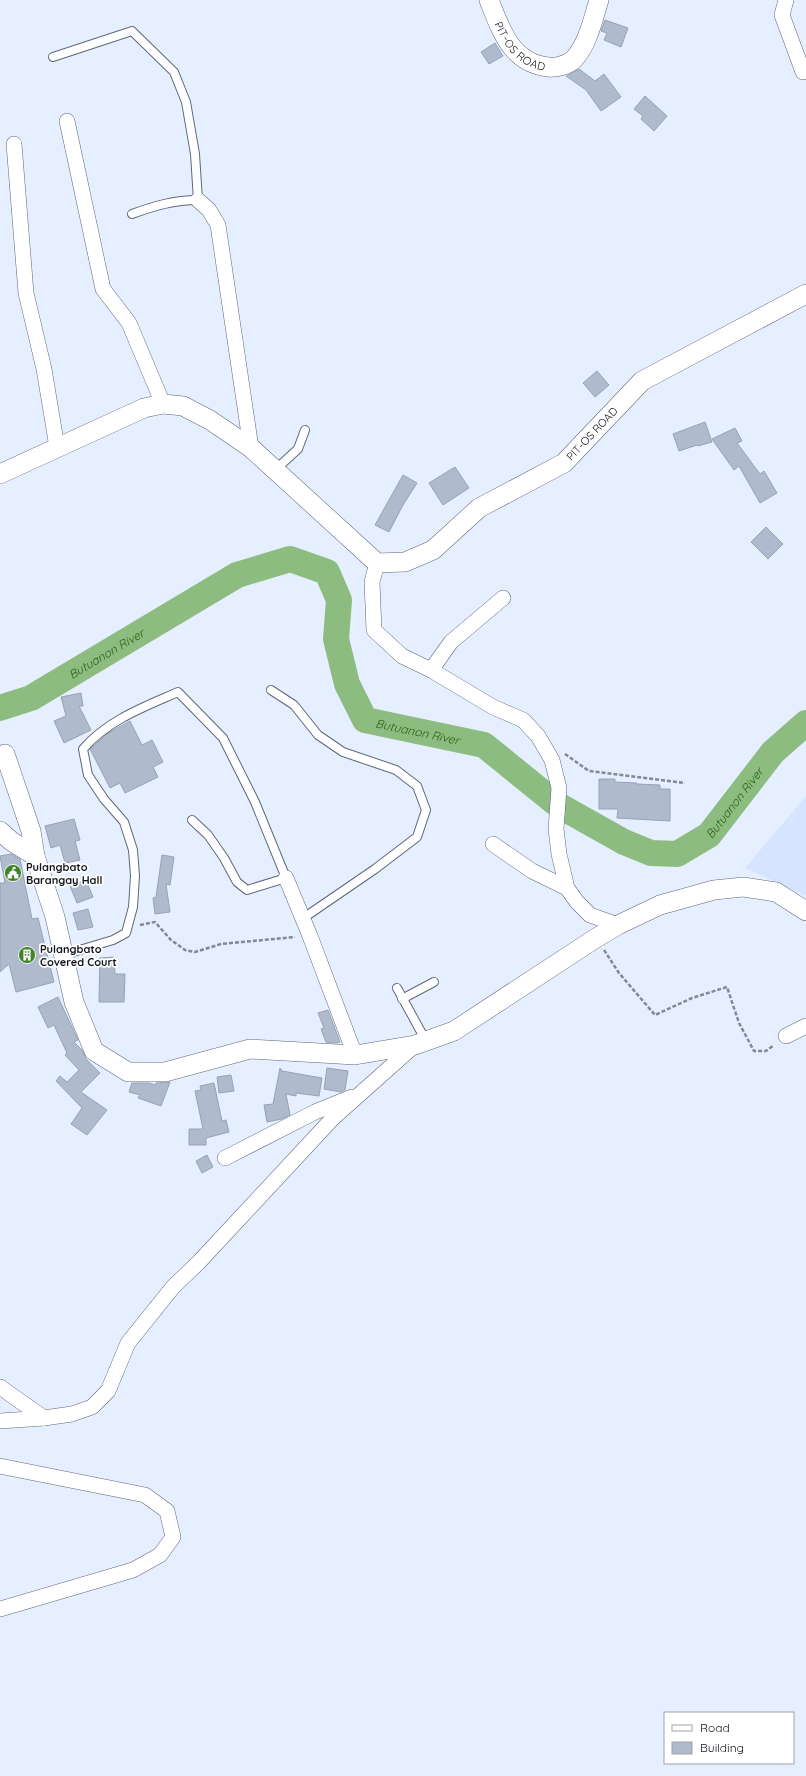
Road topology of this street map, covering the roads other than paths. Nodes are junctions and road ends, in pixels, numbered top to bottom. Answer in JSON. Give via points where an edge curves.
{"nodes":[{"id":1,"x":489,"y":0,"type":"edge"},
{"id":2,"x":600,"y":0,"type":"edge"},
{"id":3,"x":786,"y":0,"type":"edge"},
{"id":4,"x":53,"y":57,"type":"dead end"},
{"id":5,"x":803,"y":72,"type":"dead end"},
{"id":6,"x":66,"y":121,"type":"dead end"},
{"id":7,"x":14,"y":144,"type":"dead end"},
{"id":8,"x":198,"y":200,"type":"junction"},
{"id":9,"x":132,"y":214,"type":"dead end"},
{"id":10,"x":806,"y":294,"type":"edge"},
{"id":11,"x":163,"y":404,"type":"junction"},
{"id":12,"x":305,"y":430,"type":"dead end"},
{"id":13,"x":57,"y":447,"type":"junction"},
{"id":14,"x":251,"y":448,"type":"junction"},
{"id":15,"x":275,"y":470,"type":"junction"},
{"id":16,"x":0,"y":474,"type":"edge"},
{"id":17,"x":377,"y":563,"type":"junction"},
{"id":18,"x":503,"y":598,"type":"dead end"},
{"id":19,"x":431,"y":670,"type":"junction"},
{"id":20,"x":271,"y":690,"type":"dead end"},
{"id":21,"x":4,"y":754,"type":"dead end"},
{"id":22,"x":192,"y":820,"type":"dead end"},
{"id":23,"x":0,"y":831,"type":"edge"},
{"id":24,"x":493,"y":844,"type":"dead end"},
{"id":25,"x":35,"y":856,"type":"junction"},
{"id":26,"x":286,"y":878,"type":"junction"},
{"id":27,"x":567,"y":888,"type":"junction"},
{"id":28,"x":806,"y":911,"type":"edge"},
{"id":29,"x":302,"y":919,"type":"junction"},
{"id":30,"x":618,"y":925,"type":"junction"},
{"id":31,"x":63,"y":955,"type":"junction"},
{"id":32,"x":434,"y":982,"type":"dead end"},
{"id":33,"x":396,"y":988,"type":"dead end"},
{"id":34,"x":402,"y":999,"type":"junction"},
{"id":35,"x":806,"y":1026,"type":"edge"},
{"id":36,"x":786,"y":1036,"type":"road end"},
{"id":37,"x":421,"y":1043,"type":"junction"},
{"id":38,"x":355,"y":1055,"type":"junction"},
{"id":39,"x":360,"y":1095,"type":"junction"},
{"id":40,"x":225,"y":1158,"type":"dead end"},
{"id":41,"x":0,"y":1386,"type":"edge"},
{"id":42,"x":44,"y":1418,"type":"junction"},
{"id":43,"x":0,"y":1421,"type":"edge"},
{"id":44,"x":0,"y":1466,"type":"edge"},
{"id":45,"x":0,"y":1609,"type":"edge"}],
"edges":[{"from":1,"to":2,"type":"street","name":"PIT-OS ROAD","via":[[504,37],[521,57],[536,66],[555,68],[573,60],[585,41]]},
{"from":3,"to":5,"type":"street","via":[[782,15]]},
{"from":4,"to":8,"type":"lane","via":[[132,31],[174,72],[186,102],[195,154]]},
{"from":6,"to":11,"type":"street","via":[[103,289],[130,323]]},
{"from":7,"to":13,"type":"street","via":[[26,293],[44,369]]},
{"from":8,"to":9,"type":"lane","via":[[162,203]]},
{"from":8,"to":14,"type":"street","via":[[209,210],[218,225]]},
{"from":10,"to":17,"type":"street","name":"PIT-OS ROAD","via":[[642,381],[564,463],[479,508],[433,550],[405,562]]},
{"from":11,"to":13,"type":"street","via":[[144,408]]},
{"from":11,"to":14,"type":"street","via":[[183,406],[210,420]]},
{"from":12,"to":15,"type":"lane","via":[[298,449]]},
{"from":13,"to":16,"type":"street"},
{"from":14,"to":15,"type":"street"},
{"from":15,"to":17,"type":"street"},
{"from":17,"to":19,"type":"street","via":[[372,582],[374,630],[402,656]]},
{"from":18,"to":19,"type":"street","via":[[451,642]]},
{"from":19,"to":27,"type":"street","via":[[493,707],[523,720],[538,736],[552,760],[559,788],[556,829]]},
{"from":20,"to":29,"type":"lane","via":[[294,705],[318,734],[343,752],[396,770],[417,786],[426,810],[417,837],[375,870]]},
{"from":21,"to":25,"type":"street","via":[[30,831]]},
{"from":22,"to":26,"type":"lane","via":[[208,835],[237,882],[247,890]]},
{"from":23,"to":25,"type":"street"},
{"from":24,"to":27,"type":"street","via":[[532,870]]},
{"from":25,"to":31,"type":"street","via":[[55,917]]},
{"from":26,"to":29,"type":"street"},
{"from":26,"to":31,"type":"lane","via":[[255,802],[223,738],[178,692],[120,718],[93,737],[83,749],[88,775],[124,822],[133,850],[133,907],[126,933],[113,940]]},
{"from":27,"to":30,"type":"street","via":[[590,915]]},
{"from":28,"to":30,"type":"street","via":[[776,892],[743,887],[714,890],[660,905]]},
{"from":29,"to":38,"type":"street"},
{"from":30,"to":37,"type":"street","via":[[454,1031]]},
{"from":31,"to":38,"type":"street","via":[[74,1002],[94,1051],[128,1072],[165,1072],[250,1049]]},
{"from":32,"to":34,"type":"lane"},
{"from":33,"to":34,"type":"lane"},
{"from":34,"to":37,"type":"lane"},
{"from":35,"to":36,"type":"street"},
{"from":37,"to":38,"type":"street"},
{"from":37,"to":39,"type":"street"},
{"from":39,"to":40,"type":"street","via":[[315,1112]]},
{"from":39,"to":42,"type":"street","via":[[333,1118],[173,1287],[128,1344],[108,1391],[92,1407],[72,1414]]},
{"from":41,"to":42,"type":"street"},
{"from":42,"to":43,"type":"street"},
{"from":44,"to":45,"type":"street","via":[[146,1495],[168,1511],[173,1537],[160,1555],[134,1570]]}]}
